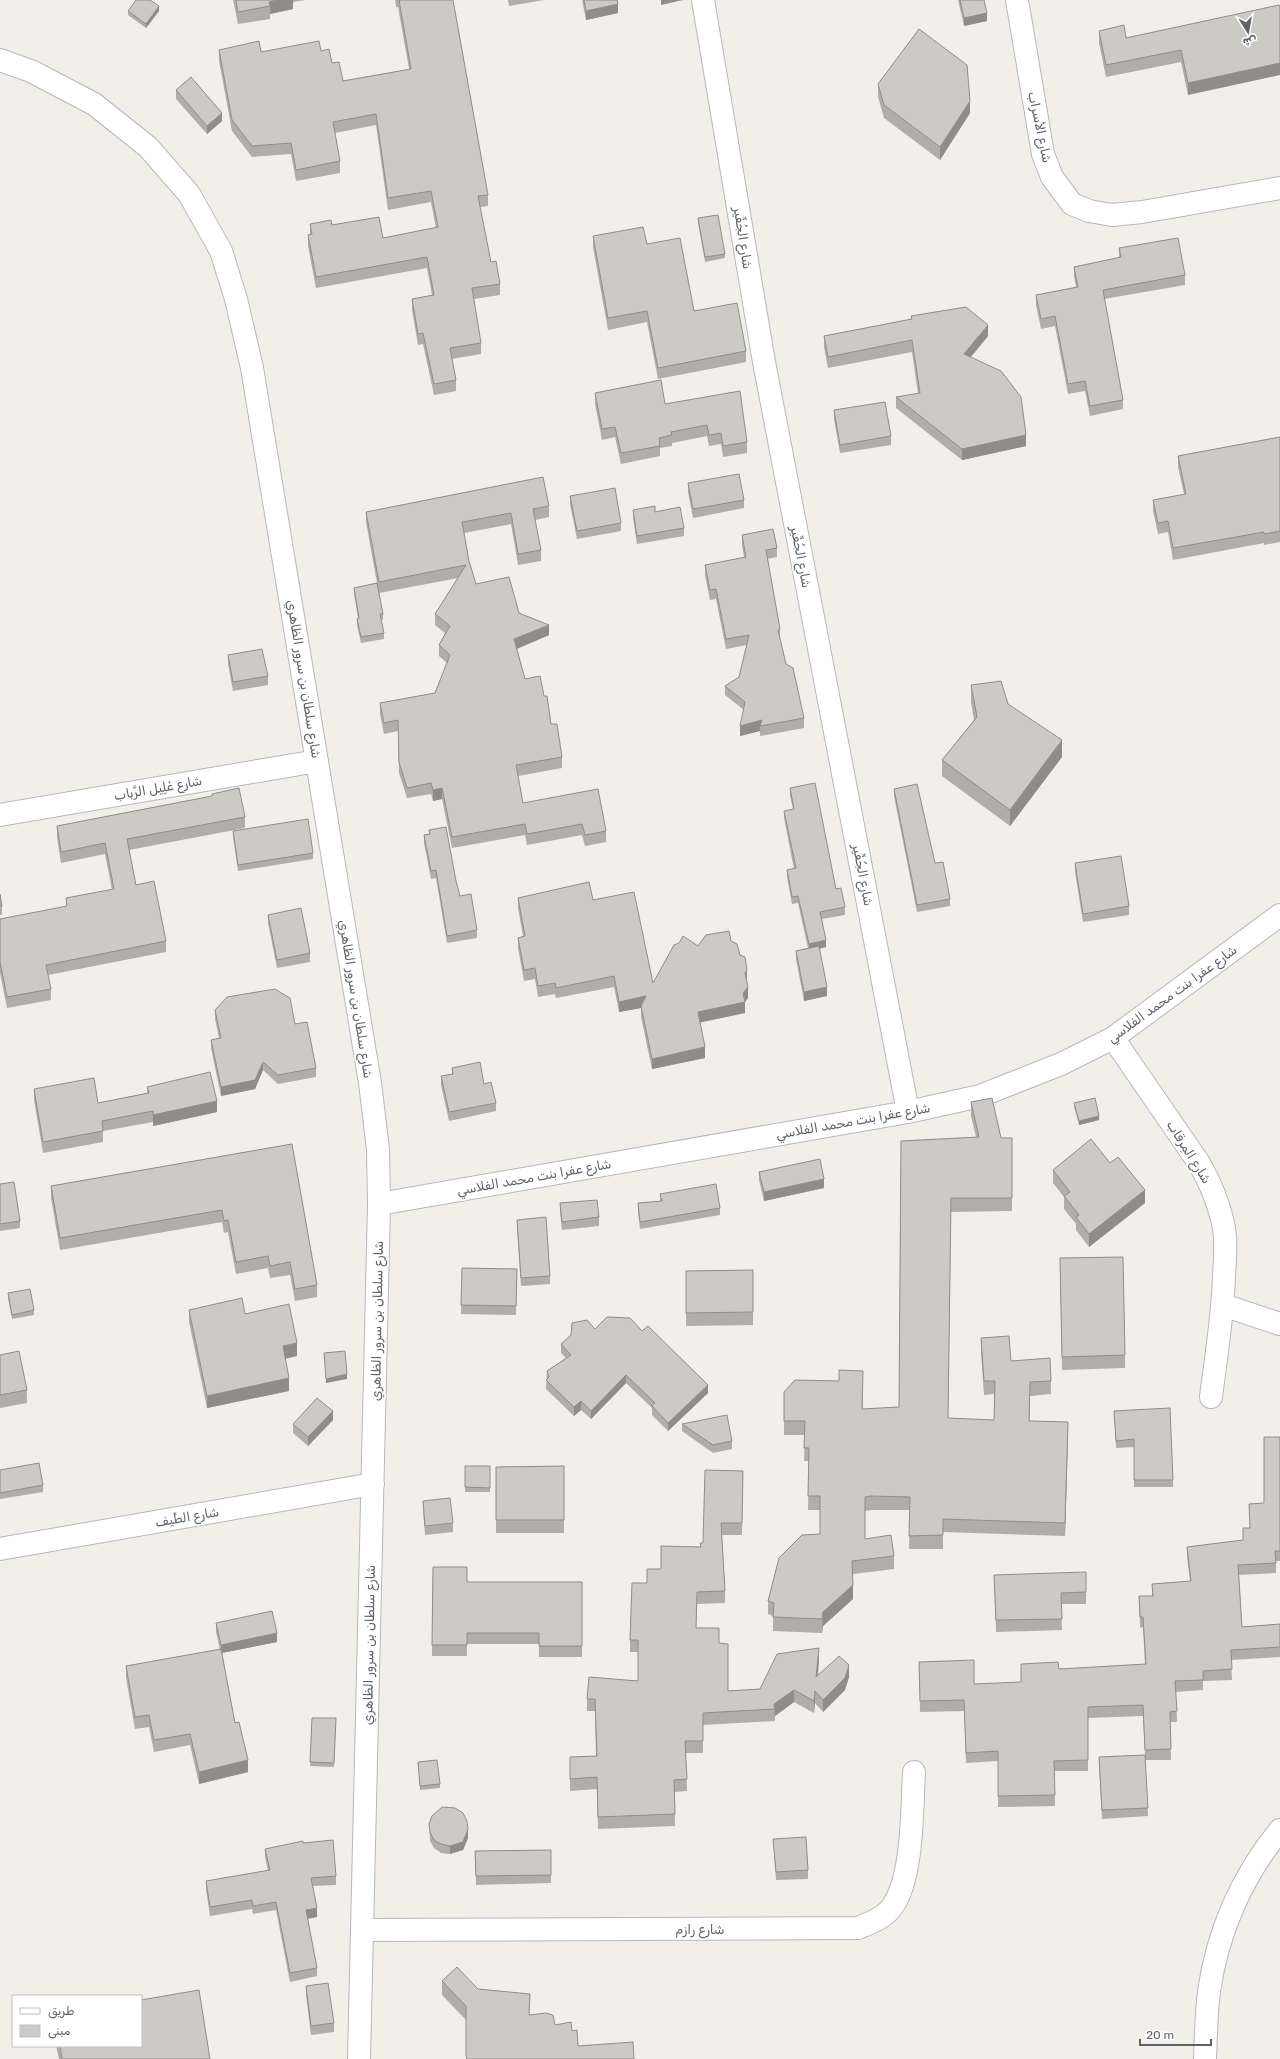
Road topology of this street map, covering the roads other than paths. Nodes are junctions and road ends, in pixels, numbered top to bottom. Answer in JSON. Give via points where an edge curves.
{"nodes":[{"id":1,"x":703,"y":0,"type":"edge"},
{"id":2,"x":1017,"y":0,"type":"edge"},
{"id":3,"x":0,"y":60,"type":"edge"},
{"id":4,"x":1280,"y":188,"type":"edge"},
{"id":5,"x":317,"y":761,"type":"junction"},
{"id":6,"x":0,"y":815,"type":"edge"},
{"id":7,"x":1280,"y":915,"type":"edge"},
{"id":8,"x":1113,"y":1038,"type":"junction"},
{"id":9,"x":908,"y":1112,"type":"junction"},
{"id":10,"x":380,"y":1204,"type":"junction"},
{"id":11,"x":1223,"y":1305,"type":"junction"},
{"id":12,"x":1280,"y":1324,"type":"edge"},
{"id":13,"x":1211,"y":1397,"type":"dead end"},
{"id":14,"x":373,"y":1484,"type":"junction"},
{"id":15,"x":0,"y":1549,"type":"edge"},
{"id":16,"x":914,"y":1772,"type":"dead end"},
{"id":17,"x":1280,"y":1830,"type":"edge"},
{"id":18,"x":362,"y":1930,"type":"junction"},
{"id":19,"x":359,"y":2059,"type":"edge"},
{"id":20,"x":1205,"y":2059,"type":"edge"}],
"edges":[{"from":1,"to":9,"type":"street","name":"شارع الجُفِّير","via":[[764,362]]},
{"from":2,"to":4,"type":"street","name":"شارع الأسراب","via":[[1043,154],[1052,177],[1072,204],[1089,211],[1112,215]]},
{"from":3,"to":5,"type":"street","name":"شارع سلطان بن سرور الظاهري","via":[[31,71],[94,104],[148,147],[189,194],[221,251],[236,299],[252,368]]},
{"from":5,"to":6,"type":"street","name":"شارع غَلِيل الرَّباب"},
{"from":5,"to":10,"type":"street","name":"شارع سلطان بن سرور الظاهري","via":[[370,1083],[378,1149]]},
{"from":7,"to":8,"type":"street","name":"شارع عفرا بنت محمد الفلاسي"},
{"from":8,"to":9,"type":"street","name":"شارع عفرا بنت محمد الفلاسي","via":[[1061,1064],[980,1096]]},
{"from":8,"to":11,"type":"street","name":"شارع المِرقاب","via":[[1210,1182],[1218,1203],[1226,1246]]},
{"from":9,"to":10,"type":"street","name":"شارع عفرا بنت محمد الفلاسي"},
{"from":10,"to":14,"type":"street","name":"شارع سلطان بن سرور الظاهري"},
{"from":11,"to":12,"type":"street"},
{"from":11,"to":13,"type":"street","name":"شارع المِرقاب"},
{"from":14,"to":15,"type":"street","name":"شارع الطِّيف"},
{"from":14,"to":18,"type":"street","name":"شارع سلطان بن سرور الظاهري"},
{"from":16,"to":18,"type":"street","name":"شارع رازم","via":[[907,1874],[901,1892],[891,1909],[876,1921],[858,1928]]},
{"from":17,"to":20,"type":"street","via":[[1266,1847],[1246,1880],[1229,1916],[1217,1953],[1209,1992]]},
{"from":18,"to":19,"type":"street","name":"شارع سلطان بن سرور الظاهري"}]}
